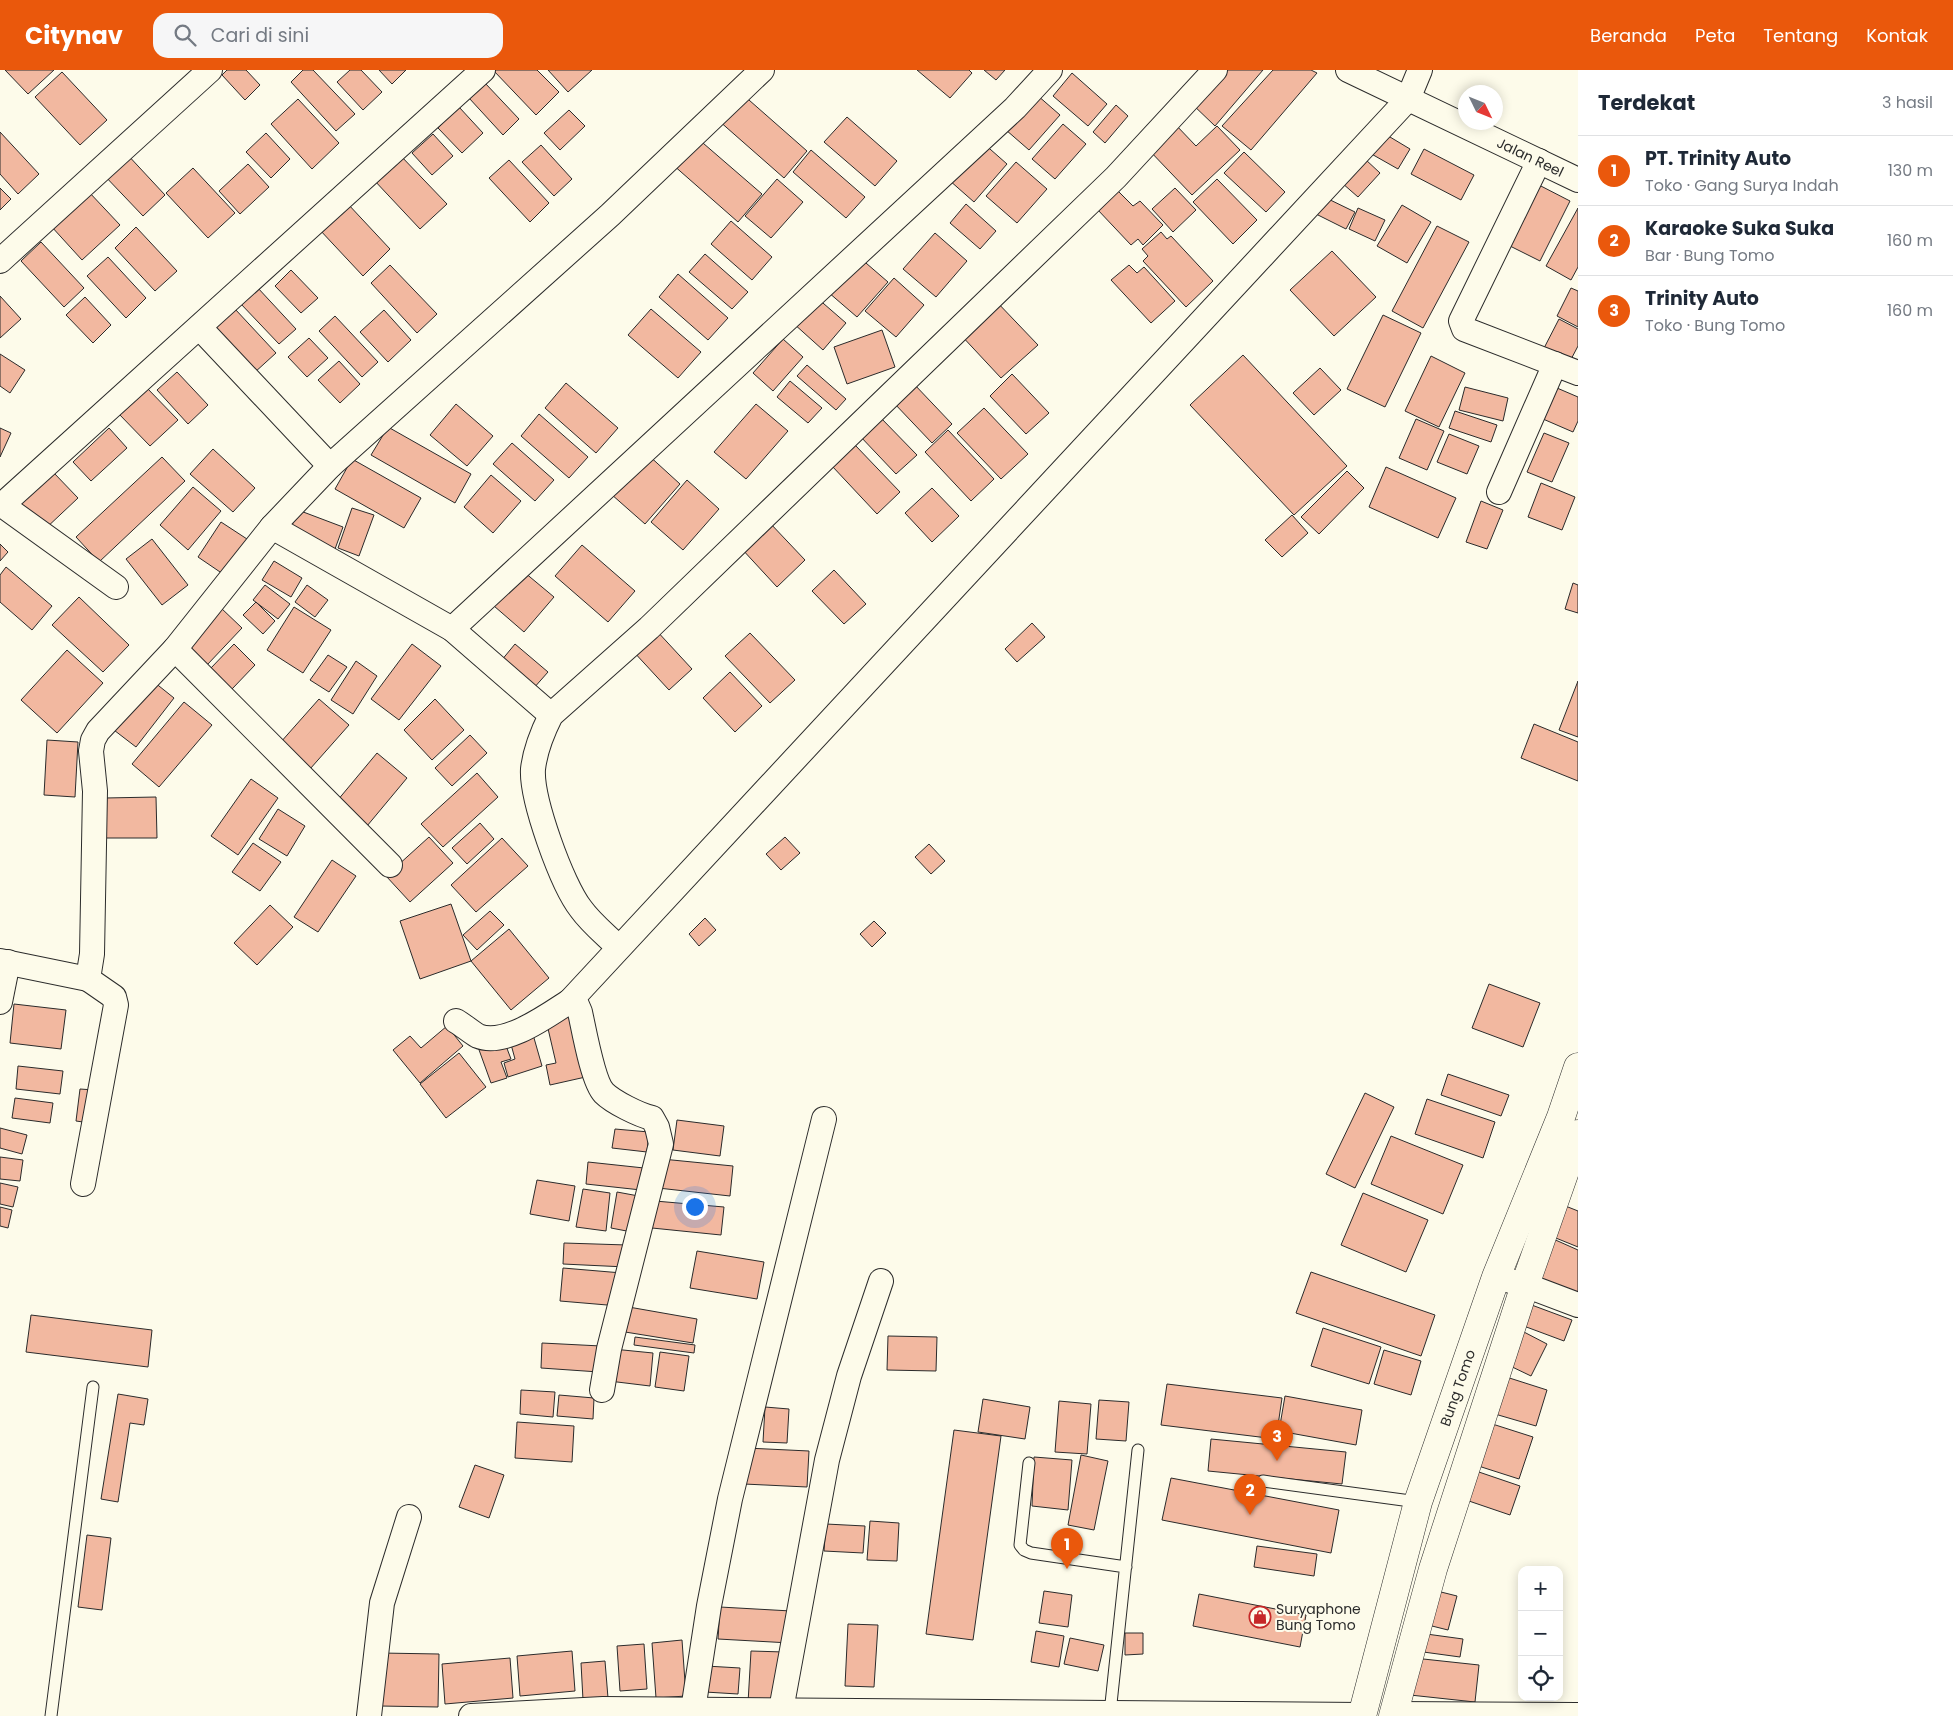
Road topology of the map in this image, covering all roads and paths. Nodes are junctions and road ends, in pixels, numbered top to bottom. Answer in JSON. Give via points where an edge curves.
{"nodes":[{"id":1,"x":210,"y":70,"type":"edge"},
{"id":2,"x":483,"y":70,"type":"edge"},
{"id":3,"x":762,"y":70,"type":"edge"},
{"id":4,"x":1050,"y":70,"type":"edge"},
{"id":5,"x":1215,"y":70,"type":"edge"},
{"id":6,"x":1348,"y":70,"type":"edge"},
{"id":7,"x":1420,"y":70,"type":"edge"},
{"id":8,"x":1408,"y":99,"type":"junction"},
{"id":9,"x":1539,"y":161,"type":"junction"},
{"id":10,"x":1578,"y":180,"type":"edge"},
{"id":11,"x":0,"y":261,"type":"edge"},
{"id":12,"x":200,"y":328,"type":"junction"},
{"id":13,"x":1554,"y":364,"type":"junction"},
{"id":14,"x":1578,"y":373,"type":"edge"},
{"id":15,"x":330,"y":466,"type":"junction"},
{"id":16,"x":1498,"y":492,"type":"dead end"},
{"id":17,"x":1,"y":505,"type":"edge"},
{"id":18,"x":272,"y":528,"type":"junction"},
{"id":19,"x":116,"y":587,"type":"dead end"},
{"id":20,"x":452,"y":629,"type":"junction"},
{"id":21,"x":175,"y":649,"type":"junction"},
{"id":22,"x":551,"y":715,"type":"junction"},
{"id":23,"x":390,"y":865,"type":"dead end"},
{"id":24,"x":618,"y":947,"type":"junction"},
{"id":25,"x":4,"y":962,"type":"edge"},
{"id":26,"x":88,"y":979,"type":"junction"},
{"id":27,"x":570,"y":1001,"type":"junction"},
{"id":28,"x":0,"y":1002,"type":"edge"},
{"id":29,"x":456,"y":1021,"type":"dead end"},
{"id":30,"x":1575,"y":1082,"type":"edge"},
{"id":31,"x":824,"y":1120,"type":"dead end"},
{"id":32,"x":1578,"y":1134,"type":"edge"},
{"id":33,"x":82,"y":1184,"type":"dead end"},
{"id":34,"x":1496,"y":1277,"type":"junction"},
{"id":35,"x":882,"y":1281,"type":"dead end"},
{"id":36,"x":1525,"y":1285,"type":"junction"},
{"id":37,"x":1578,"y":1305,"type":"edge"},
{"id":38,"x":93,"y":1387,"type":"dead end"},
{"id":39,"x":602,"y":1390,"type":"dead end"},
{"id":40,"x":1138,"y":1450,"type":"dead end"},
{"id":41,"x":1029,"y":1463,"type":"dead end"},
{"id":42,"x":1263,"y":1481,"type":"dead end"},
{"id":43,"x":1418,"y":1502,"type":"junction"},
{"id":44,"x":409,"y":1517,"type":"dead end"},
{"id":45,"x":1126,"y":1567,"type":"junction"},
{"id":46,"x":693,"y":1710,"type":"junction"},
{"id":47,"x":781,"y":1710,"type":"junction"},
{"id":48,"x":1110,"y":1712,"type":"junction"},
{"id":49,"x":525,"y":1714,"type":"edge"},
{"id":50,"x":1393,"y":1715,"type":"edge"},
{"id":51,"x":1578,"y":1715,"type":"edge"},
{"id":52,"x":51,"y":1716,"type":"edge"},
{"id":53,"x":369,"y":1716,"type":"edge"},
{"id":54,"x":471,"y":1716,"type":"edge"},
{"id":55,"x":1362,"y":1716,"type":"edge"}],
"edges":[{"from":1,"to":11,"type":"street"},
{"from":2,"to":12,"type":"street"},
{"from":3,"to":15,"type":"street","via":[[610,214]]},
{"from":4,"to":20,"type":"street","via":[[1014,108]]},
{"from":5,"to":22,"type":"street","via":[[1109,184],[656,621]]},
{"from":6,"to":8,"type":"street","name":"Jalan Reel"},
{"from":7,"to":8,"type":"street"},
{"from":8,"to":9,"type":"street","name":"Jalan Reel"},
{"from":8,"to":24,"type":"street"},
{"from":9,"to":10,"type":"street","name":"Jalan Reel"},
{"from":9,"to":13,"type":"street","via":[[1460,321],[1464,329]]},
{"from":12,"to":15,"type":"street"},
{"from":12,"to":17,"type":"street"},
{"from":13,"to":14,"type":"street"},
{"from":13,"to":16,"type":"street"},
{"from":15,"to":18,"type":"street"},
{"from":17,"to":19,"type":"street"},
{"from":18,"to":20,"type":"street"},
{"from":18,"to":21,"type":"street"},
{"from":20,"to":22,"type":"street"},
{"from":21,"to":23,"type":"street"},
{"from":21,"to":26,"type":"street","via":[[93,740],[92,954]]},
{"from":22,"to":24,"type":"street","via":[[542,734],[533,770],[537,800],[554,857],[580,908]]},
{"from":24,"to":27,"type":"street"},
{"from":25,"to":26,"type":"street"},
{"from":25,"to":28,"type":"street"},
{"from":26,"to":33,"type":"street","via":[[114,997],[116,1005]]},
{"from":27,"to":29,"type":"street","via":[[521,1030],[492,1039],[479,1036]]},
{"from":27,"to":39,"type":"street","via":[[580,1012],[591,1061],[604,1092],[641,1116],[652,1118],[661,1144],[609,1349]]},
{"from":30,"to":34,"type":"main road","name":"Bung Tomo"},
{"from":31,"to":46,"type":"street","via":[[730,1499]]},
{"from":32,"to":36,"type":"main road"},
{"from":34,"to":36,"type":"street"},
{"from":34,"to":43,"type":"main road","name":"Bung Tomo"},
{"from":35,"to":47,"type":"street","via":[[849,1376],[827,1460]]},
{"from":36,"to":37,"type":"street"},
{"from":36,"to":50,"type":"main road","via":[[1433,1569]]},
{"from":38,"to":52,"type":"lane"},
{"from":40,"to":45,"type":"lane"},
{"from":41,"to":45,"type":"lane","via":[[1020,1545],[1024,1550]]},
{"from":42,"to":43,"type":"lane"},
{"from":43,"to":55,"type":"main road","name":"Bung Tomo"},
{"from":44,"to":53,"type":"street","via":[[382,1603]]},
{"from":45,"to":48,"type":"lane"},
{"from":46,"to":47,"type":"street"},
{"from":46,"to":49,"type":"street","via":[[603,1709]]},
{"from":47,"to":48,"type":"street"},
{"from":48,"to":55,"type":"street"},
{"from":49,"to":54,"type":"street"},
{"from":50,"to":51,"type":"street"}]}
